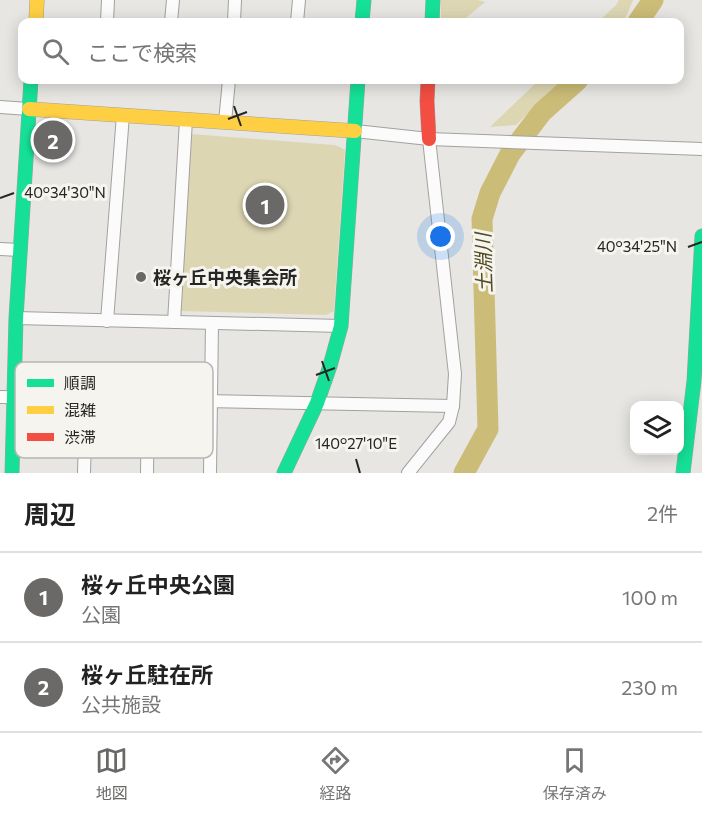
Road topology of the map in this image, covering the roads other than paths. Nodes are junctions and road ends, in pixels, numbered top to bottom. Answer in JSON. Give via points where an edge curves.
{"nodes":[{"id":1,"x":37,"y":0,"type":"edge"},
{"id":2,"x":108,"y":0,"type":"edge"},
{"id":3,"x":173,"y":0,"type":"edge"},
{"id":4,"x":235,"y":0,"type":"edge"},
{"id":5,"x":299,"y":0,"type":"edge"},
{"id":6,"x":364,"y":0,"type":"edge"},
{"id":7,"x":433,"y":0,"type":"edge"},
{"id":8,"x":36,"y":18,"type":"edge"},
{"id":9,"x":107,"y":18,"type":"edge"},
{"id":10,"x":171,"y":18,"type":"edge"},
{"id":11,"x":234,"y":18,"type":"edge"},
{"id":12,"x":297,"y":18,"type":"edge"},
{"id":13,"x":362,"y":18,"type":"edge"},
{"id":14,"x":432,"y":18,"type":"edge"},
{"id":15,"x":31,"y":84,"type":"edge"},
{"id":16,"x":229,"y":84,"type":"edge"},
{"id":17,"x":358,"y":84,"type":"edge"},
{"id":18,"x":428,"y":84,"type":"edge"},
{"id":19,"x":0,"y":107,"type":"edge"},
{"id":20,"x":28,"y":109,"type":"junction"},
{"id":21,"x":123,"y":115,"type":"junction"},
{"id":22,"x":186,"y":120,"type":"junction"},
{"id":23,"x":225,"y":122,"type":"junction"},
{"id":24,"x":355,"y":131,"type":"junction"},
{"id":25,"x":429,"y":139,"type":"junction"},
{"id":26,"x":702,"y":149,"type":"edge"},
{"id":27,"x":702,"y":236,"type":"edge"},
{"id":28,"x":0,"y":249,"type":"edge"},
{"id":29,"x":20,"y":250,"type":"junction"},
{"id":30,"x":0,"y":318,"type":"edge"},
{"id":31,"x":16,"y":318,"type":"junction"},
{"id":32,"x":107,"y":321,"type":"junction"},
{"id":33,"x":174,"y":322,"type":"junction"},
{"id":34,"x":212,"y":323,"type":"junction"},
{"id":35,"x":341,"y":326,"type":"junction"},
{"id":36,"x":212,"y":362,"type":"edge"},
{"id":37,"x":7,"y":397,"type":"edge"},
{"id":38,"x":213,"y":401,"type":"edge"},
{"id":39,"x":317,"y":403,"type":"junction"},
{"id":40,"x":453,"y":406,"type":"junction"},
{"id":41,"x":84,"y":458,"type":"edge"},
{"id":42,"x":147,"y":458,"type":"edge"},
{"id":43,"x":210,"y":458,"type":"edge"},
{"id":44,"x":12,"y":473,"type":"edge"},
{"id":45,"x":84,"y":473,"type":"edge"},
{"id":46,"x":147,"y":473,"type":"edge"},
{"id":47,"x":210,"y":473,"type":"edge"},
{"id":48,"x":284,"y":473,"type":"edge"},
{"id":49,"x":408,"y":473,"type":"edge"},
{"id":50,"x":683,"y":473,"type":"edge"}],
"edges":[{"from":1,"to":8,"type":"street"},
{"from":2,"to":9,"type":"street"},
{"from":3,"to":10,"type":"street"},
{"from":4,"to":11,"type":"street"},
{"from":5,"to":12,"type":"street"},
{"from":6,"to":13,"type":"street"},
{"from":7,"to":14,"type":"street"},
{"from":15,"to":20,"type":"street"},
{"from":16,"to":23,"type":"street"},
{"from":17,"to":24,"type":"street"},
{"from":18,"to":25,"type":"street"},
{"from":19,"to":20,"type":"street"},
{"from":20,"to":21,"type":"street"},
{"from":20,"to":29,"type":"street"},
{"from":21,"to":22,"type":"street"},
{"from":21,"to":32,"type":"street"},
{"from":22,"to":23,"type":"street"},
{"from":22,"to":33,"type":"street"},
{"from":23,"to":24,"type":"street"},
{"from":24,"to":25,"type":"street"},
{"from":24,"to":35,"type":"street"},
{"from":25,"to":26,"type":"street"},
{"from":25,"to":40,"type":"street","via":[[455,374]]},
{"from":27,"to":50,"type":"street","via":[[694,381]]},
{"from":28,"to":29,"type":"street"},
{"from":29,"to":31,"type":"street"},
{"from":30,"to":31,"type":"street"},
{"from":31,"to":32,"type":"street"},
{"from":31,"to":37,"type":"street"},
{"from":32,"to":33,"type":"street"},
{"from":33,"to":34,"type":"street"},
{"from":34,"to":35,"type":"street"},
{"from":34,"to":36,"type":"street"},
{"from":35,"to":39,"type":"street"},
{"from":37,"to":44,"type":"street"},
{"from":38,"to":39,"type":"street"},
{"from":39,"to":40,"type":"street"},
{"from":39,"to":48,"type":"street"},
{"from":40,"to":49,"type":"street","via":[[448,422]]},
{"from":41,"to":45,"type":"street"},
{"from":42,"to":46,"type":"street"},
{"from":43,"to":47,"type":"street"}]}
